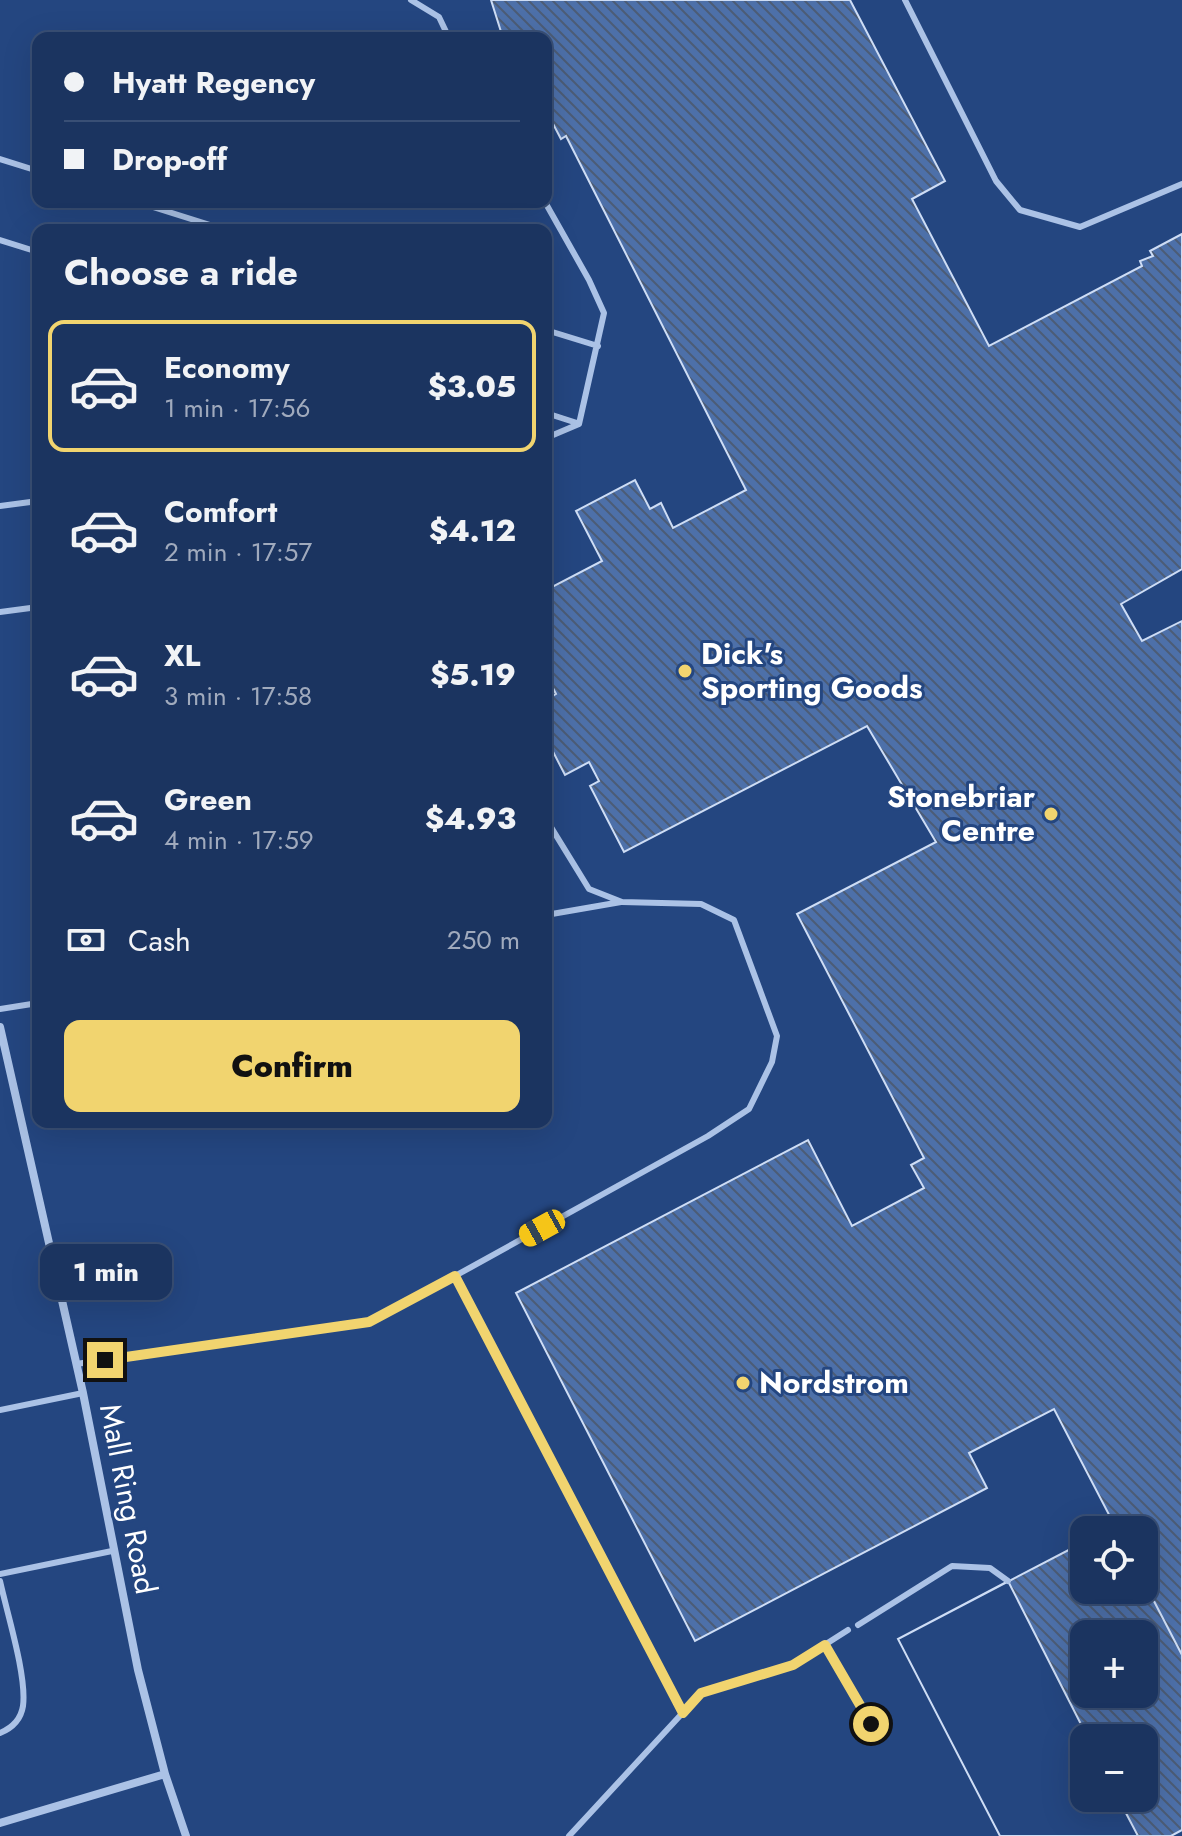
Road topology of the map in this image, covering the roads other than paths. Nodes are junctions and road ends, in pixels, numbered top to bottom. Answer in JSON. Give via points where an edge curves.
{"nodes":[{"id":1,"x":411,"y":0,"type":"edge"},
{"id":2,"x":905,"y":0,"type":"edge"},
{"id":3,"x":446,"y":32,"type":"edge"},
{"id":4,"x":0,"y":159,"type":"edge"},
{"id":5,"x":32,"y":169,"type":"edge"},
{"id":6,"x":1182,"y":184,"type":"edge"},
{"id":7,"x":156,"y":208,"type":"edge"},
{"id":8,"x":548,"y":208,"type":"edge"},
{"id":9,"x":207,"y":224,"type":"edge"},
{"id":10,"x":0,"y":240,"type":"edge"},
{"id":11,"x":32,"y":250,"type":"edge"},
{"id":12,"x":552,"y":332,"type":"edge"},
{"id":13,"x":598,"y":346,"type":"junction"},
{"id":14,"x":552,"y":415,"type":"edge"},
{"id":15,"x":579,"y":424,"type":"junction"},
{"id":16,"x":552,"y":435,"type":"edge"},
{"id":17,"x":32,"y":502,"type":"edge"},
{"id":18,"x":0,"y":506,"type":"edge"},
{"id":19,"x":32,"y":608,"type":"edge"},
{"id":20,"x":0,"y":612,"type":"edge"},
{"id":21,"x":552,"y":829,"type":"edge"},
{"id":22,"x":622,"y":902,"type":"junction"},
{"id":23,"x":552,"y":914,"type":"edge"},
{"id":24,"x":32,"y":1004,"type":"edge"},
{"id":25,"x":0,"y":1009,"type":"edge"},
{"id":26,"x":0,"y":1027,"type":"edge"},
{"id":27,"x":455,"y":1276,"type":"junction"},
{"id":28,"x":76,"y":1364,"type":"junction"},
{"id":29,"x":83,"y":1393,"type":"junction"},
{"id":30,"x":0,"y":1410,"type":"edge"},
{"id":31,"x":112,"y":1551,"type":"junction"},
{"id":32,"x":0,"y":1574,"type":"edge"},
{"id":33,"x":0,"y":1581,"type":"edge"},
{"id":34,"x":1008,"y":1581,"type":"dead end"},
{"id":35,"x":858,"y":1625,"type":"dead end"},
{"id":36,"x":848,"y":1630,"type":"dead end"},
{"id":37,"x":825,"y":1645,"type":"junction"},
{"id":38,"x":683,"y":1713,"type":"junction"},
{"id":39,"x":871,"y":1724,"type":"dead end"},
{"id":40,"x":0,"y":1733,"type":"edge"},
{"id":41,"x":165,"y":1774,"type":"junction"},
{"id":42,"x":0,"y":1823,"type":"edge"},
{"id":43,"x":186,"y":1836,"type":"edge"},
{"id":44,"x":569,"y":1836,"type":"edge"}],
"edges":[{"from":1,"to":3,"type":"lane","via":[[439,17]]},
{"from":2,"to":6,"type":"lane","via":[[996,181],[1020,210],[1080,227]]},
{"from":4,"to":5,"type":"lane"},
{"from":7,"to":9,"type":"lane"},
{"from":8,"to":13,"type":"lane","via":[[604,313]]},
{"from":10,"to":11,"type":"lane"},
{"from":12,"to":13,"type":"lane"},
{"from":13,"to":15,"type":"lane"},
{"from":14,"to":15,"type":"lane"},
{"from":15,"to":16,"type":"lane"},
{"from":17,"to":18,"type":"lane"},
{"from":19,"to":20,"type":"lane"},
{"from":21,"to":22,"type":"lane","via":[[589,889]]},
{"from":22,"to":23,"type":"lane"},
{"from":22,"to":27,"type":"lane","via":[[701,904],[734,920],[777,1036],[772,1062],[749,1109]]},
{"from":24,"to":25,"type":"lane"},
{"from":26,"to":28,"type":"street","name":"Mall Ring Road"},
{"from":27,"to":28,"type":"lane","via":[[369,1322]]},
{"from":27,"to":38,"type":"lane"},
{"from":28,"to":29,"type":"street","name":"Mall Ring Road"},
{"from":29,"to":30,"type":"lane"},
{"from":29,"to":31,"type":"street","name":"Mall Ring Road"},
{"from":31,"to":32,"type":"lane"},
{"from":31,"to":41,"type":"street","name":"Mall Ring Road"},
{"from":33,"to":40,"type":"lane","via":[[23,1690],[22,1709],[12,1728]]},
{"from":34,"to":35,"type":"lane","via":[[990,1568],[952,1566]]},
{"from":36,"to":37,"type":"lane"},
{"from":37,"to":38,"type":"lane","via":[[793,1665],[701,1693]]},
{"from":37,"to":39,"type":"lane"},
{"from":38,"to":44,"type":"lane"},
{"from":41,"to":42,"type":"street"},
{"from":41,"to":43,"type":"street","name":"Mall Ring Road"}]}
